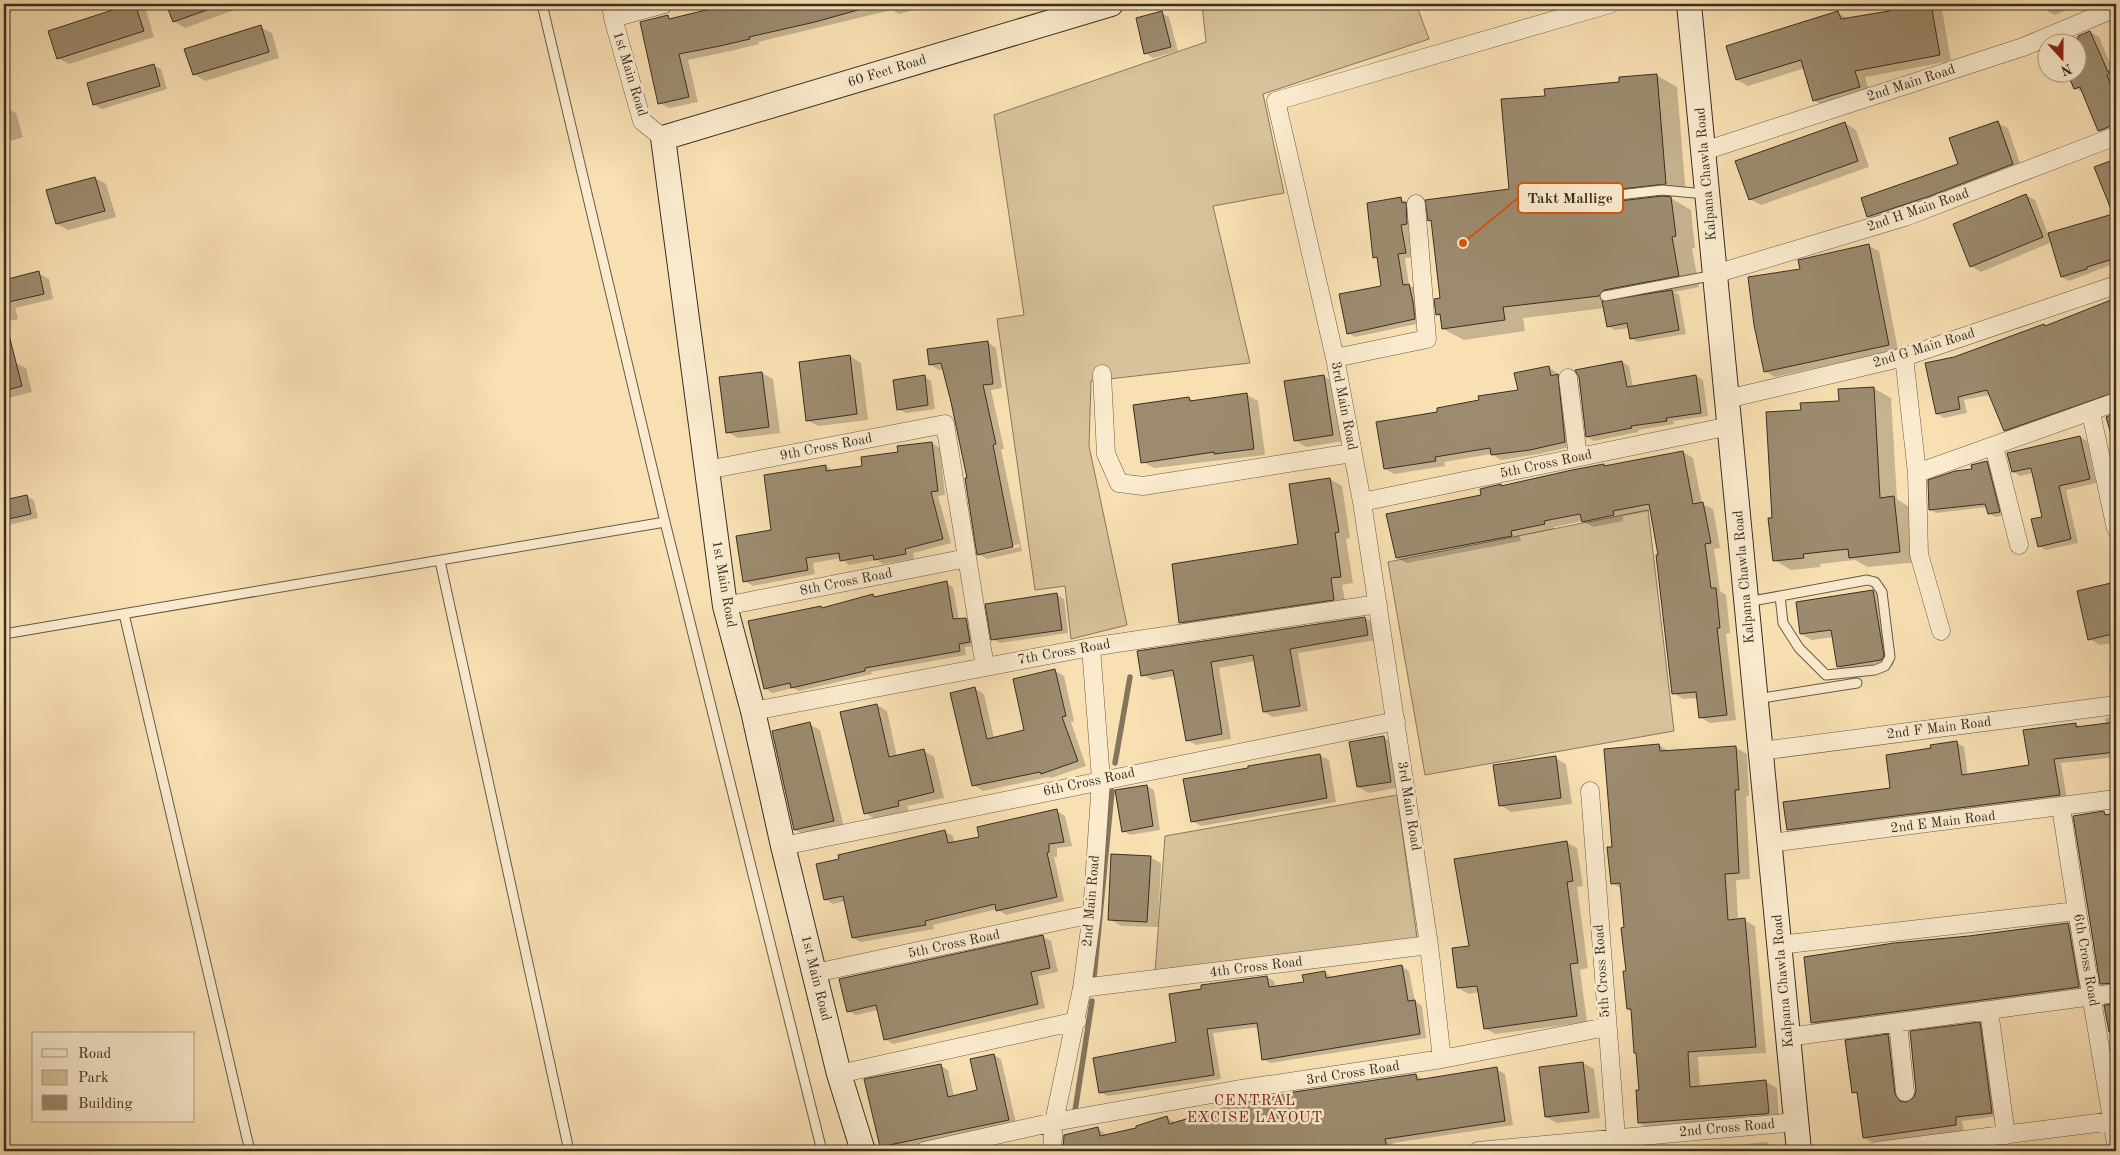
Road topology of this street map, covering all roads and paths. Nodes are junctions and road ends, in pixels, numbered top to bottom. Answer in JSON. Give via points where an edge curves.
{"nodes":[{"id":1,"x":542,"y":4,"type":"edge"},
{"id":2,"x":664,"y":4,"type":"edge"},
{"id":3,"x":1111,"y":4,"type":"edge"},
{"id":4,"x":1610,"y":4,"type":"edge"},
{"id":5,"x":1689,"y":4,"type":"edge"},
{"id":6,"x":2116,"y":8,"type":"edge"},
{"id":7,"x":612,"y":11,"type":"edge"},
{"id":8,"x":2116,"y":136,"type":"edge"},
{"id":9,"x":663,"y":138,"type":"junction"},
{"id":10,"x":1704,"y":151,"type":"junction"},
{"id":11,"x":1708,"y":194,"type":"junction"},
{"id":12,"x":1416,"y":204,"type":"dead end"},
{"id":13,"x":1524,"y":206,"type":"dead end"},
{"id":14,"x":1716,"y":274,"type":"junction"},
{"id":15,"x":2116,"y":285,"type":"edge"},
{"id":16,"x":1605,"y":296,"type":"dead end"},
{"id":17,"x":1904,"y":356,"type":"junction"},
{"id":18,"x":1335,"y":358,"type":"junction"},
{"id":19,"x":1102,"y":374,"type":"dead end"},
{"id":20,"x":1568,"y":378,"type":"dead end"},
{"id":21,"x":1727,"y":399,"type":"junction"},
{"id":22,"x":2116,"y":402,"type":"edge"},
{"id":23,"x":2091,"y":413,"type":"junction"},
{"id":24,"x":1730,"y":426,"type":"junction"},
{"id":25,"x":1994,"y":446,"type":"junction"},
{"id":26,"x":1352,"y":453,"type":"junction"},
{"id":27,"x":1578,"y":457,"type":"junction"},
{"id":28,"x":707,"y":470,"type":"junction"},
{"id":29,"x":1917,"y":473,"type":"junction"},
{"id":30,"x":1362,"y":502,"type":"junction"},
{"id":31,"x":665,"y":522,"type":"junction"},
{"id":32,"x":2116,"y":529,"type":"edge"},
{"id":33,"x":2019,"y":545,"type":"dead end"},
{"id":34,"x":967,"y":558,"type":"junction"},
{"id":35,"x":440,"y":561,"type":"junction"},
{"id":36,"x":1780,"y":596,"type":"junction"},
{"id":37,"x":1747,"y":602,"type":"junction"},
{"id":38,"x":1378,"y":604,"type":"junction"},
{"id":39,"x":725,"y":606,"type":"junction"},
{"id":40,"x":124,"y":614,"type":"junction"},
{"id":41,"x":1941,"y":631,"type":"dead end"},
{"id":42,"x":4,"y":634,"type":"edge"},
{"id":43,"x":1091,"y":647,"type":"junction"},
{"id":44,"x":984,"y":667,"type":"junction"},
{"id":45,"x":1857,"y":682,"type":"dead end"},
{"id":46,"x":1756,"y":699,"type":"junction"},
{"id":47,"x":2116,"y":706,"type":"edge"},
{"id":48,"x":753,"y":710,"type":"junction"},
{"id":49,"x":1396,"y":721,"type":"junction"},
{"id":50,"x":1761,"y":750,"type":"junction"},
{"id":51,"x":1100,"y":780,"type":"junction"},
{"id":52,"x":1590,"y":791,"type":"dead end"},
{"id":53,"x":2116,"y":799,"type":"edge"},
{"id":54,"x":2061,"y":807,"type":"junction"},
{"id":55,"x":1770,"y":843,"type":"junction"},
{"id":56,"x":783,"y":846,"type":"junction"},
{"id":57,"x":2077,"y":911,"type":"junction"},
{"id":58,"x":1092,"y":914,"type":"junction"},
{"id":59,"x":1430,"y":945,"type":"junction"},
{"id":60,"x":1779,"y":945,"type":"junction"},
{"id":61,"x":815,"y":973,"type":"junction"},
{"id":62,"x":1082,"y":988,"type":"junction"},
{"id":63,"x":2116,"y":994,"type":"edge"},
{"id":64,"x":2093,"y":998,"type":"junction"},
{"id":65,"x":1989,"y":1011,"type":"junction"},
{"id":66,"x":1077,"y":1021,"type":"junction"},
{"id":67,"x":1898,"y":1023,"type":"junction"},
{"id":68,"x":1606,"y":1027,"type":"junction"},
{"id":69,"x":1788,"y":1037,"type":"junction"},
{"id":70,"x":1442,"y":1059,"type":"junction"},
{"id":71,"x":839,"y":1074,"type":"junction"},
{"id":72,"x":1905,"y":1092,"type":"dead end"},
{"id":73,"x":2113,"y":1121,"type":"junction"},
{"id":74,"x":1054,"y":1122,"type":"junction"},
{"id":75,"x":1796,"y":1122,"type":"junction"},
{"id":76,"x":2006,"y":1135,"type":"junction"},
{"id":77,"x":2116,"y":1143,"type":"edge"},
{"id":78,"x":1616,"y":1144,"type":"edge"},
{"id":79,"x":250,"y":1151,"type":"edge"},
{"id":80,"x":569,"y":1151,"type":"edge"},
{"id":81,"x":822,"y":1151,"type":"edge"},
{"id":82,"x":863,"y":1151,"type":"edge"},
{"id":83,"x":924,"y":1151,"type":"edge"},
{"id":84,"x":1052,"y":1151,"type":"edge"},
{"id":85,"x":1478,"y":1151,"type":"edge"},
{"id":86,"x":1799,"y":1151,"type":"edge"},
{"id":87,"x":1877,"y":1151,"type":"edge"}],
"edges":[{"from":1,"to":31,"type":"lane"},
{"from":2,"to":7,"type":"street","name":"1st Main Road"},
{"from":3,"to":9,"type":"street","name":"60 Feet Road"},
{"from":4,"to":18,"type":"street","name":"3rd Main Road","via":[[1276,101]]},
{"from":5,"to":10,"type":"street","name":"Kalpana Chawla Road"},
{"from":6,"to":10,"type":"street","name":"2nd Main Road","via":[[2022,47]]},
{"from":7,"to":9,"type":"street","name":"1st Main Road","via":[[642,121]]},
{"from":8,"to":14,"type":"street","name":"2nd H Main Road","via":[[1905,217]]},
{"from":9,"to":28,"type":"street","name":"1st Main Road"},
{"from":10,"to":11,"type":"street","name":"Kalpana Chawla Road"},
{"from":11,"to":13,"type":"lane","via":[[1662,190]]},
{"from":11,"to":14,"type":"street","name":"Kalpana Chawla Road"},
{"from":12,"to":18,"type":"street","via":[[1427,339]]},
{"from":14,"to":16,"type":"lane"},
{"from":14,"to":21,"type":"street","name":"Kalpana Chawla Road"},
{"from":15,"to":17,"type":"street","name":"2nd G Main Road"},
{"from":17,"to":21,"type":"street","name":"2nd G Main Road"},
{"from":17,"to":29,"type":"street"},
{"from":18,"to":26,"type":"street","name":"3rd Main Road"},
{"from":19,"to":26,"type":"street","via":[[1106,454],[1119,483],[1143,486]]},
{"from":20,"to":27,"type":"street"},
{"from":21,"to":24,"type":"street","name":"Kalpana Chawla Road"},
{"from":22,"to":23,"type":"street"},
{"from":23,"to":25,"type":"street"},
{"from":23,"to":32,"type":"street"},
{"from":24,"to":27,"type":"street","name":"5th Cross Road"},
{"from":24,"to":37,"type":"street","name":"Kalpana Chawla Road"},
{"from":25,"to":29,"type":"street"},
{"from":25,"to":33,"type":"street"},
{"from":26,"to":30,"type":"street","name":"3rd Main Road"},
{"from":27,"to":30,"type":"street","name":"5th Cross Road"},
{"from":28,"to":34,"type":"street","name":"9th Cross Road","via":[[945,424]]},
{"from":28,"to":39,"type":"street","name":"1st Main Road"},
{"from":29,"to":41,"type":"street","via":[[1919,554]]},
{"from":30,"to":38,"type":"street","name":"3rd Main Road"},
{"from":31,"to":35,"type":"lane"},
{"from":31,"to":81,"type":"lane"},
{"from":34,"to":39,"type":"street","name":"8th Cross Road"},
{"from":34,"to":44,"type":"street"},
{"from":35,"to":40,"type":"lane"},
{"from":35,"to":80,"type":"lane"},
{"from":36,"to":36,"type":"lane","via":[[1867,580],[1875,582],[1882,592],[1890,658],[1885,666],[1875,670],[1826,675],[1799,648],[1783,623]]},
{"from":36,"to":37,"type":"lane"},
{"from":37,"to":46,"type":"street","name":"Kalpana Chawla Road"},
{"from":38,"to":43,"type":"street","name":"7th Cross Road"},
{"from":38,"to":49,"type":"street","name":"3rd Main Road"},
{"from":39,"to":48,"type":"street","name":"1st Main Road"},
{"from":40,"to":42,"type":"lane"},
{"from":40,"to":79,"type":"lane"},
{"from":43,"to":44,"type":"street","name":"7th Cross Road"},
{"from":43,"to":51,"type":"street","name":"2nd Main Road"},
{"from":44,"to":48,"type":"street","name":"7th Cross Road"},
{"from":45,"to":46,"type":"lane"},
{"from":46,"to":50,"type":"street","name":"Kalpana Chawla Road"},
{"from":47,"to":50,"type":"street","name":"2nd F Main Road"},
{"from":48,"to":56,"type":"street","name":"1st Main Road"},
{"from":49,"to":51,"type":"street","name":"6th Cross Road"},
{"from":49,"to":59,"type":"street","name":"3rd Main Road"},
{"from":50,"to":55,"type":"street","name":"Kalpana Chawla Road"},
{"from":51,"to":56,"type":"street","name":"6th Cross Road"},
{"from":51,"to":58,"type":"street","name":"2nd Main Road"},
{"from":52,"to":68,"type":"street","name":"5th Cross Road"},
{"from":53,"to":54,"type":"street","name":"2nd E Main Road"},
{"from":54,"to":55,"type":"street","name":"2nd E Main Road"},
{"from":54,"to":57,"type":"street","name":"6th Cross Road"},
{"from":55,"to":60,"type":"street","name":"Kalpana Chawla Road"},
{"from":56,"to":61,"type":"street","name":"1st Main Road"},
{"from":57,"to":60,"type":"street"},
{"from":57,"to":64,"type":"street","name":"6th Cross Road"},
{"from":58,"to":61,"type":"street","name":"5th Cross Road"},
{"from":58,"to":62,"type":"street","name":"2nd Main Road"},
{"from":59,"to":62,"type":"street","name":"4th Cross Road"},
{"from":59,"to":70,"type":"street","name":"3rd Main Road"},
{"from":60,"to":69,"type":"street","name":"Kalpana Chawla Road"},
{"from":61,"to":71,"type":"street","name":"1st Main Road"},
{"from":62,"to":66,"type":"street","name":"2nd Main Road"},
{"from":63,"to":64,"type":"street"},
{"from":64,"to":65,"type":"street"},
{"from":64,"to":73,"type":"street","name":"6th Cross Road"},
{"from":65,"to":67,"type":"street"},
{"from":65,"to":76,"type":"street"},
{"from":66,"to":71,"type":"street"},
{"from":66,"to":74,"type":"street","name":"2nd Main Road"},
{"from":67,"to":69,"type":"street"},
{"from":67,"to":72,"type":"street"},
{"from":68,"to":70,"type":"street","name":"3rd Cross Road"},
{"from":68,"to":78,"type":"street","name":"5th Cross Road"},
{"from":69,"to":75,"type":"street","name":"Kalpana Chawla Road"},
{"from":70,"to":74,"type":"street","name":"3rd Cross Road","via":[[1235,1090]]},
{"from":71,"to":82,"type":"street","name":"1st Main Road"},
{"from":73,"to":76,"type":"street"},
{"from":73,"to":77,"type":"street","name":"6th Cross Road"},
{"from":74,"to":83,"type":"street","name":"3rd Cross Road"},
{"from":74,"to":84,"type":"street","name":"2nd Main Road"},
{"from":75,"to":78,"type":"street","name":"2nd Cross Road"},
{"from":75,"to":86,"type":"street","name":"Kalpana Chawla Road"},
{"from":76,"to":87,"type":"street"},
{"from":78,"to":85,"type":"street","name":"2nd Cross Road"}]}
